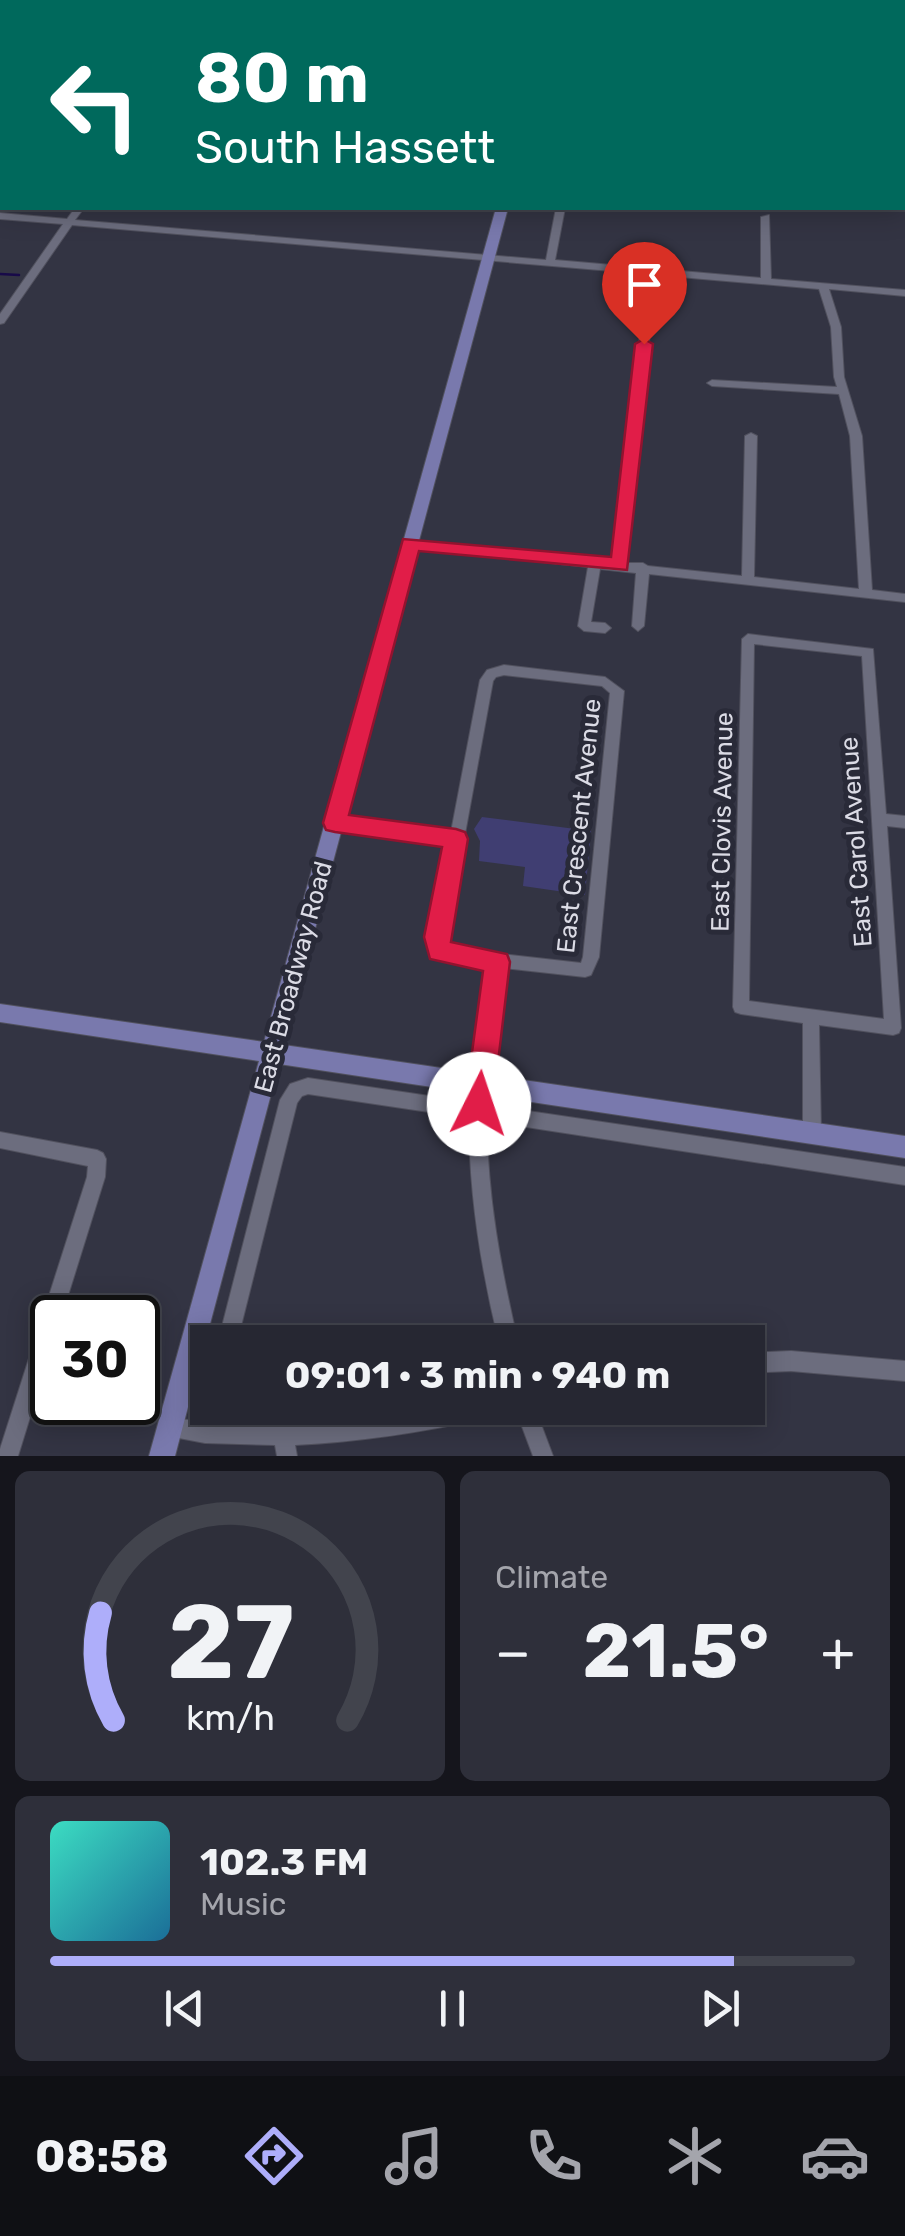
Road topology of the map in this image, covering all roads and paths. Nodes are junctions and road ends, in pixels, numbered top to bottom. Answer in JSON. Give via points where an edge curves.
{"nodes":[{"id":1,"x":78,"y":210,"type":"edge"},
{"id":2,"x":501,"y":210,"type":"edge"},
{"id":3,"x":561,"y":210,"type":"edge"},
{"id":4,"x":0,"y":216,"type":"edge"},
{"id":5,"x":766,"y":217,"type":"dead end"},
{"id":6,"x":69,"y":222,"type":"junction"},
{"id":7,"x":488,"y":257,"type":"junction"},
{"id":8,"x":550,"y":262,"type":"junction"},
{"id":9,"x":652,"y":270,"type":"junction"},
{"id":10,"x":766,"y":281,"type":"junction"},
{"id":11,"x":823,"y":286,"type":"junction"},
{"id":12,"x":905,"y":293,"type":"edge"},
{"id":13,"x":0,"y":300,"type":"edge"},
{"id":14,"x":14,"y":301,"type":"junction"},
{"id":15,"x":0,"y":321,"type":"edge"},
{"id":16,"x":712,"y":383,"type":"dead end"},
{"id":17,"x":844,"y":391,"type":"junction"},
{"id":18,"x":751,"y":436,"type":"dead end"},
{"id":19,"x":410,"y":544,"type":"junction"},
{"id":20,"x":594,"y":562,"type":"junction"},
{"id":21,"x":620,"y":565,"type":"junction"},
{"id":22,"x":644,"y":567,"type":"junction"},
{"id":23,"x":748,"y":581,"type":"junction"},
{"id":24,"x":866,"y":594,"type":"junction"},
{"id":25,"x":905,"y":598,"type":"edge"},
{"id":26,"x":638,"y":626,"type":"dead end"},
{"id":27,"x":606,"y":628,"type":"dead end"},
{"id":28,"x":748,"y":639,"type":"joint"},
{"id":29,"x":879,"y":819,"type":"junction"},
{"id":30,"x":905,"y":822,"type":"edge"},
{"id":31,"x":335,"y":823,"type":"junction"},
{"id":32,"x":456,"y":839,"type":"junction"},
{"id":33,"x":497,"y":962,"type":"junction"},
{"id":34,"x":0,"y":1012,"type":"edge"},
{"id":35,"x":811,"y":1016,"type":"junction"},
{"id":36,"x":273,"y":1053,"type":"junction"},
{"id":37,"x":481,"y":1084,"type":"junction"},
{"id":38,"x":478,"y":1112,"type":"junction"},
{"id":39,"x":812,"y":1133,"type":"junction"},
{"id":40,"x":0,"y":1140,"type":"edge"},
{"id":41,"x":905,"y":1147,"type":"edge"},
{"id":42,"x":905,"y":1176,"type":"edge"},
{"id":43,"x":232,"y":1325,"type":"edge"},
{"id":44,"x":504,"y":1325,"type":"edge"},
{"id":45,"x":765,"y":1362,"type":"edge"},
{"id":46,"x":905,"y":1372,"type":"edge"},
{"id":47,"x":206,"y":1425,"type":"edge"},
{"id":48,"x":416,"y":1425,"type":"edge"},
{"id":49,"x":531,"y":1425,"type":"edge"},
{"id":50,"x":170,"y":1428,"type":"junction"},
{"id":51,"x":204,"y":1432,"type":"junction"},
{"id":52,"x":285,"y":1447,"type":"edge"},
{"id":53,"x":8,"y":1456,"type":"edge"},
{"id":54,"x":162,"y":1456,"type":"edge"},
{"id":55,"x":542,"y":1456,"type":"edge"}],
"edges":[{"from":1,"to":6,"type":"street"},
{"from":2,"to":7,"type":"main road","name":"East Broadway Road"},
{"from":3,"to":8,"type":"street"},
{"from":4,"to":6,"type":"street"},
{"from":5,"to":10,"type":"street"},
{"from":6,"to":7,"type":"street"},
{"from":6,"to":14,"type":"street"},
{"from":7,"to":8,"type":"street"},
{"from":7,"to":19,"type":"main road","name":"East Broadway Road"},
{"from":8,"to":9,"type":"street"},
{"from":9,"to":10,"type":"street"},
{"from":9,"to":21,"type":"street"},
{"from":10,"to":11,"type":"street"},
{"from":11,"to":12,"type":"street"},
{"from":11,"to":17,"type":"street"},
{"from":13,"to":14,"type":"street"},
{"from":14,"to":15,"type":"street"},
{"from":16,"to":17,"type":"street"},
{"from":17,"to":24,"type":"street","via":[[856,436]]},
{"from":18,"to":23,"type":"street"},
{"from":19,"to":20,"type":"street"},
{"from":19,"to":31,"type":"main road","name":"East Broadway Road"},
{"from":20,"to":21,"type":"street"},
{"from":20,"to":27,"type":"street","via":[[584,626]]},
{"from":21,"to":22,"type":"street"},
{"from":22,"to":23,"type":"street"},
{"from":22,"to":26,"type":"street"},
{"from":23,"to":24,"type":"street"},
{"from":24,"to":25,"type":"street"},
{"from":28,"to":29,"type":"street","name":"East Carol Avenue","via":[[868,652]]},
{"from":28,"to":35,"type":"street","name":"East Clovis Avenue","via":[[741,1006]]},
{"from":29,"to":30,"type":"street"},
{"from":29,"to":35,"type":"street","name":"East Carol Avenue","via":[[893,1028]]},
{"from":31,"to":32,"type":"street"},
{"from":31,"to":36,"type":"main road","name":"East Broadway Road"},
{"from":32,"to":33,"type":"street","via":[[439,951]]},
{"from":32,"to":33,"type":"street","name":"East Crescent Avenue","via":[[492,672],[614,687],[585,970]]},
{"from":33,"to":37,"type":"street"},
{"from":34,"to":36,"type":"main road"},
{"from":35,"to":39,"type":"street"},
{"from":36,"to":37,"type":"main road"},
{"from":36,"to":50,"type":"main road","name":"East Broadway Road"},
{"from":37,"to":38,"type":"street"},
{"from":37,"to":39,"type":"main road"},
{"from":38,"to":42,"type":"street"},
{"from":38,"to":43,"type":"street","name":"East Broadway Road","via":[[308,1086],[296,1090]]},
{"from":38,"to":44,"type":"street","via":[[492,1276]]},
{"from":39,"to":41,"type":"main road"},
{"from":40,"to":53,"type":"street","via":[[97,1158]]},
{"from":45,"to":46,"type":"street"},
{"from":47,"to":51,"type":"street"},
{"from":48,"to":52,"type":"street"},
{"from":49,"to":55,"type":"street"},
{"from":50,"to":51,"type":"street"},
{"from":50,"to":54,"type":"main road","name":"East Broadway Road"},
{"from":51,"to":52,"type":"street"}]}
